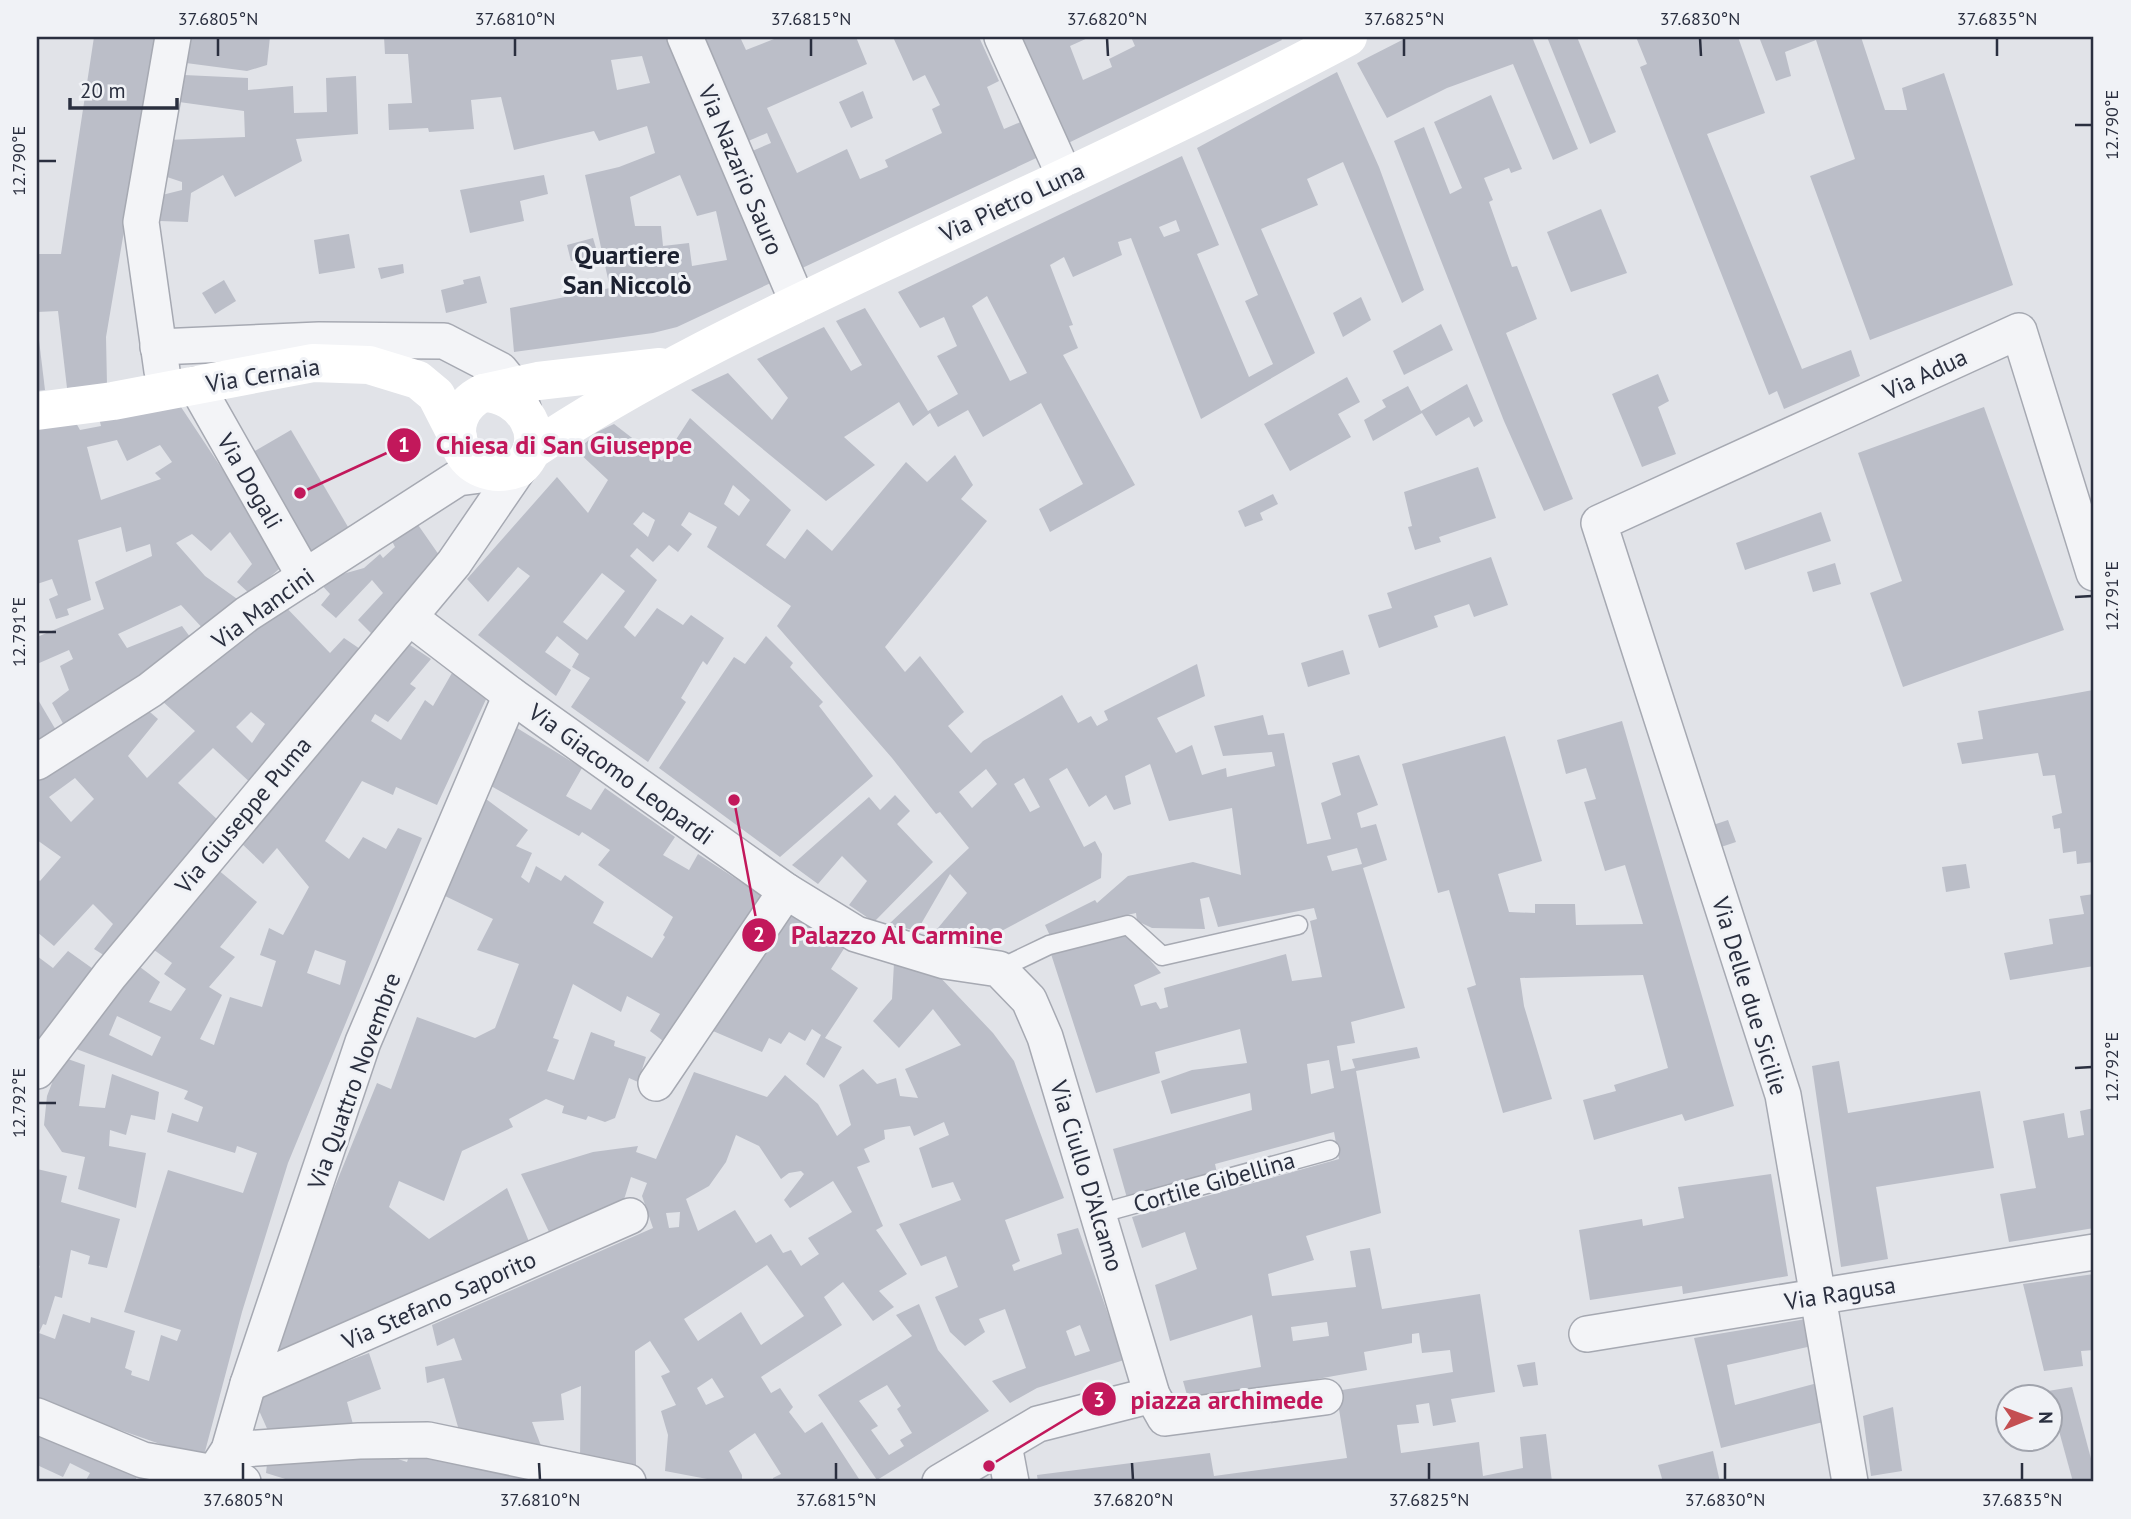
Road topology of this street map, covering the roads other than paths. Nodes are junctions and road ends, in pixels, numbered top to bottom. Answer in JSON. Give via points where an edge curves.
{"nodes":[{"id":1,"x":173,"y":37,"type":"edge"},
{"id":2,"x":685,"y":37,"type":"edge"},
{"id":3,"x":1002,"y":37,"type":"edge"},
{"id":4,"x":1344,"y":38,"type":"edge"},
{"id":5,"x":1065,"y":177,"type":"junction"},
{"id":6,"x":798,"y":303,"type":"junction"},
{"id":7,"x":158,"y":347,"type":"junction"},
{"id":8,"x":676,"y":365,"type":"junction"},
{"id":9,"x":181,"y":388,"type":"junction"},
{"id":10,"x":37,"y":411,"type":"edge"},
{"id":11,"x":511,"y":431,"type":"junction"},
{"id":12,"x":458,"y":454,"type":"junction"},
{"id":13,"x":1599,"y":523,"type":"joint"},
{"id":14,"x":454,"y":563,"type":"junction"},
{"id":15,"x":2094,"y":573,"type":"edge"},
{"id":16,"x":305,"y":577,"type":"junction"},
{"id":17,"x":409,"y":617,"type":"junction"},
{"id":18,"x":511,"y":695,"type":"junction"},
{"id":19,"x":37,"y":762,"type":"edge"},
{"id":20,"x":786,"y":891,"type":"junction"},
{"id":21,"x":1298,"y":925,"type":"dead end"},
{"id":22,"x":999,"y":969,"type":"junction"},
{"id":23,"x":37,"y":1071,"type":"edge"},
{"id":24,"x":656,"y":1083,"type":"dead end"},
{"id":25,"x":1330,"y":1150,"type":"dead end"},
{"id":26,"x":1098,"y":1214,"type":"junction"},
{"id":27,"x":630,"y":1216,"type":"dead end"},
{"id":28,"x":2094,"y":1252,"type":"edge"},
{"id":29,"x":1818,"y":1297,"type":"junction"},
{"id":30,"x":1587,"y":1334,"type":"dead end"},
{"id":31,"x":248,"y":1384,"type":"junction"},
{"id":32,"x":1153,"y":1395,"type":"junction"},
{"id":33,"x":1325,"y":1396,"type":"dead end"},
{"id":34,"x":37,"y":1416,"type":"edge"},
{"id":35,"x":1004,"y":1444,"type":"junction"},
{"id":36,"x":221,"y":1472,"type":"edge"},
{"id":37,"x":628,"y":1482,"type":"edge"},
{"id":38,"x":940,"y":1482,"type":"edge"},
{"id":39,"x":1011,"y":1482,"type":"edge"},
{"id":40,"x":1850,"y":1482,"type":"edge"}],
"edges":[{"from":1,"to":7,"type":"street","name":"Via Dogali","via":[[141,222]]},
{"from":2,"to":6,"type":"street","name":"Via Nazario Sauro"},
{"from":3,"to":5,"type":"street"},
{"from":4,"to":5,"type":"street","name":"Via Pietro Luna"},
{"from":5,"to":6,"type":"street","name":"Via Pietro Luna"},
{"from":6,"to":8,"type":"street","name":"Via Pietro Luna"},
{"from":7,"to":9,"type":"street","name":"Via Dogali"},
{"from":7,"to":11,"type":"street","name":"Via Cernaia","via":[[319,340],[444,341],[500,370]]},
{"from":8,"to":11,"type":"street","name":"Via Pietro Luna"},
{"from":8,"to":11,"type":"street","name":"Via Pietro Luna","via":[[576,421]]},
{"from":9,"to":10,"type":"street","name":"Via Cernaia"},
{"from":9,"to":12,"type":"street","name":"Via Cernaia","via":[[313,363],[369,365],[418,380],[436,395]]},
{"from":9,"to":16,"type":"street","name":"Via Dogali"},
{"from":11,"to":12,"type":"street","via":[[469,461]]},
{"from":11,"to":12,"type":"street","via":[[472,399],[460,416]]},
{"from":11,"to":14,"type":"street","name":"Via Giuseppe Puma"},
{"from":12,"to":14,"type":"street"},
{"from":12,"to":16,"type":"street","name":"Via Mancini"},
{"from":13,"to":15,"type":"street","name":"Via Adua","via":[[2019,331]]},
{"from":13,"to":29,"type":"street","name":"Via Delle due Sicilie","via":[[1783,1096]]},
{"from":14,"to":17,"type":"street","name":"Via Giuseppe Puma"},
{"from":16,"to":19,"type":"street","name":"Via Mancini","via":[[247,614],[106,721]]},
{"from":17,"to":18,"type":"street","name":"Via Giacomo Leopardi"},
{"from":17,"to":23,"type":"street","name":"Via Giuseppe Puma","via":[[127,955]]},
{"from":18,"to":20,"type":"street","name":"Via Giacomo Leopardi"},
{"from":18,"to":31,"type":"street","name":"Via Quattro Novembre","via":[[363,1042]]},
{"from":20,"to":22,"type":"street","name":"Via Giacomo Leopardi","via":[[856,933],[945,961]]},
{"from":20,"to":24,"type":"street"},
{"from":21,"to":22,"type":"lane","via":[[1162,956],[1128,925],[1049,945]]},
{"from":22,"to":26,"type":"street","name":"Via Ciullo D'Alcamo","via":[[1029,1000],[1045,1037]]},
{"from":25,"to":26,"type":"lane","name":"Cortile Gibellina"},
{"from":26,"to":32,"type":"street","name":"Via Ciullo D'Alcamo"},
{"from":27,"to":31,"type":"street","name":"Via Stefano Saporito"},
{"from":28,"to":29,"type":"street","name":"Via Ragusa"},
{"from":29,"to":30,"type":"street","name":"Via Ragusa"},
{"from":29,"to":40,"type":"street","name":"Via Delle due Sicilie"},
{"from":31,"to":36,"type":"street","name":"Via Quattro Novembre"},
{"from":32,"to":33,"type":"street","via":[[1165,1418]]},
{"from":32,"to":35,"type":"street","via":[[1038,1424]]},
{"from":34,"to":36,"type":"street","via":[[143,1460]]},
{"from":35,"to":38,"type":"street"},
{"from":35,"to":39,"type":"street"},
{"from":36,"to":37,"type":"street","via":[[359,1441],[428,1440]]}]}
